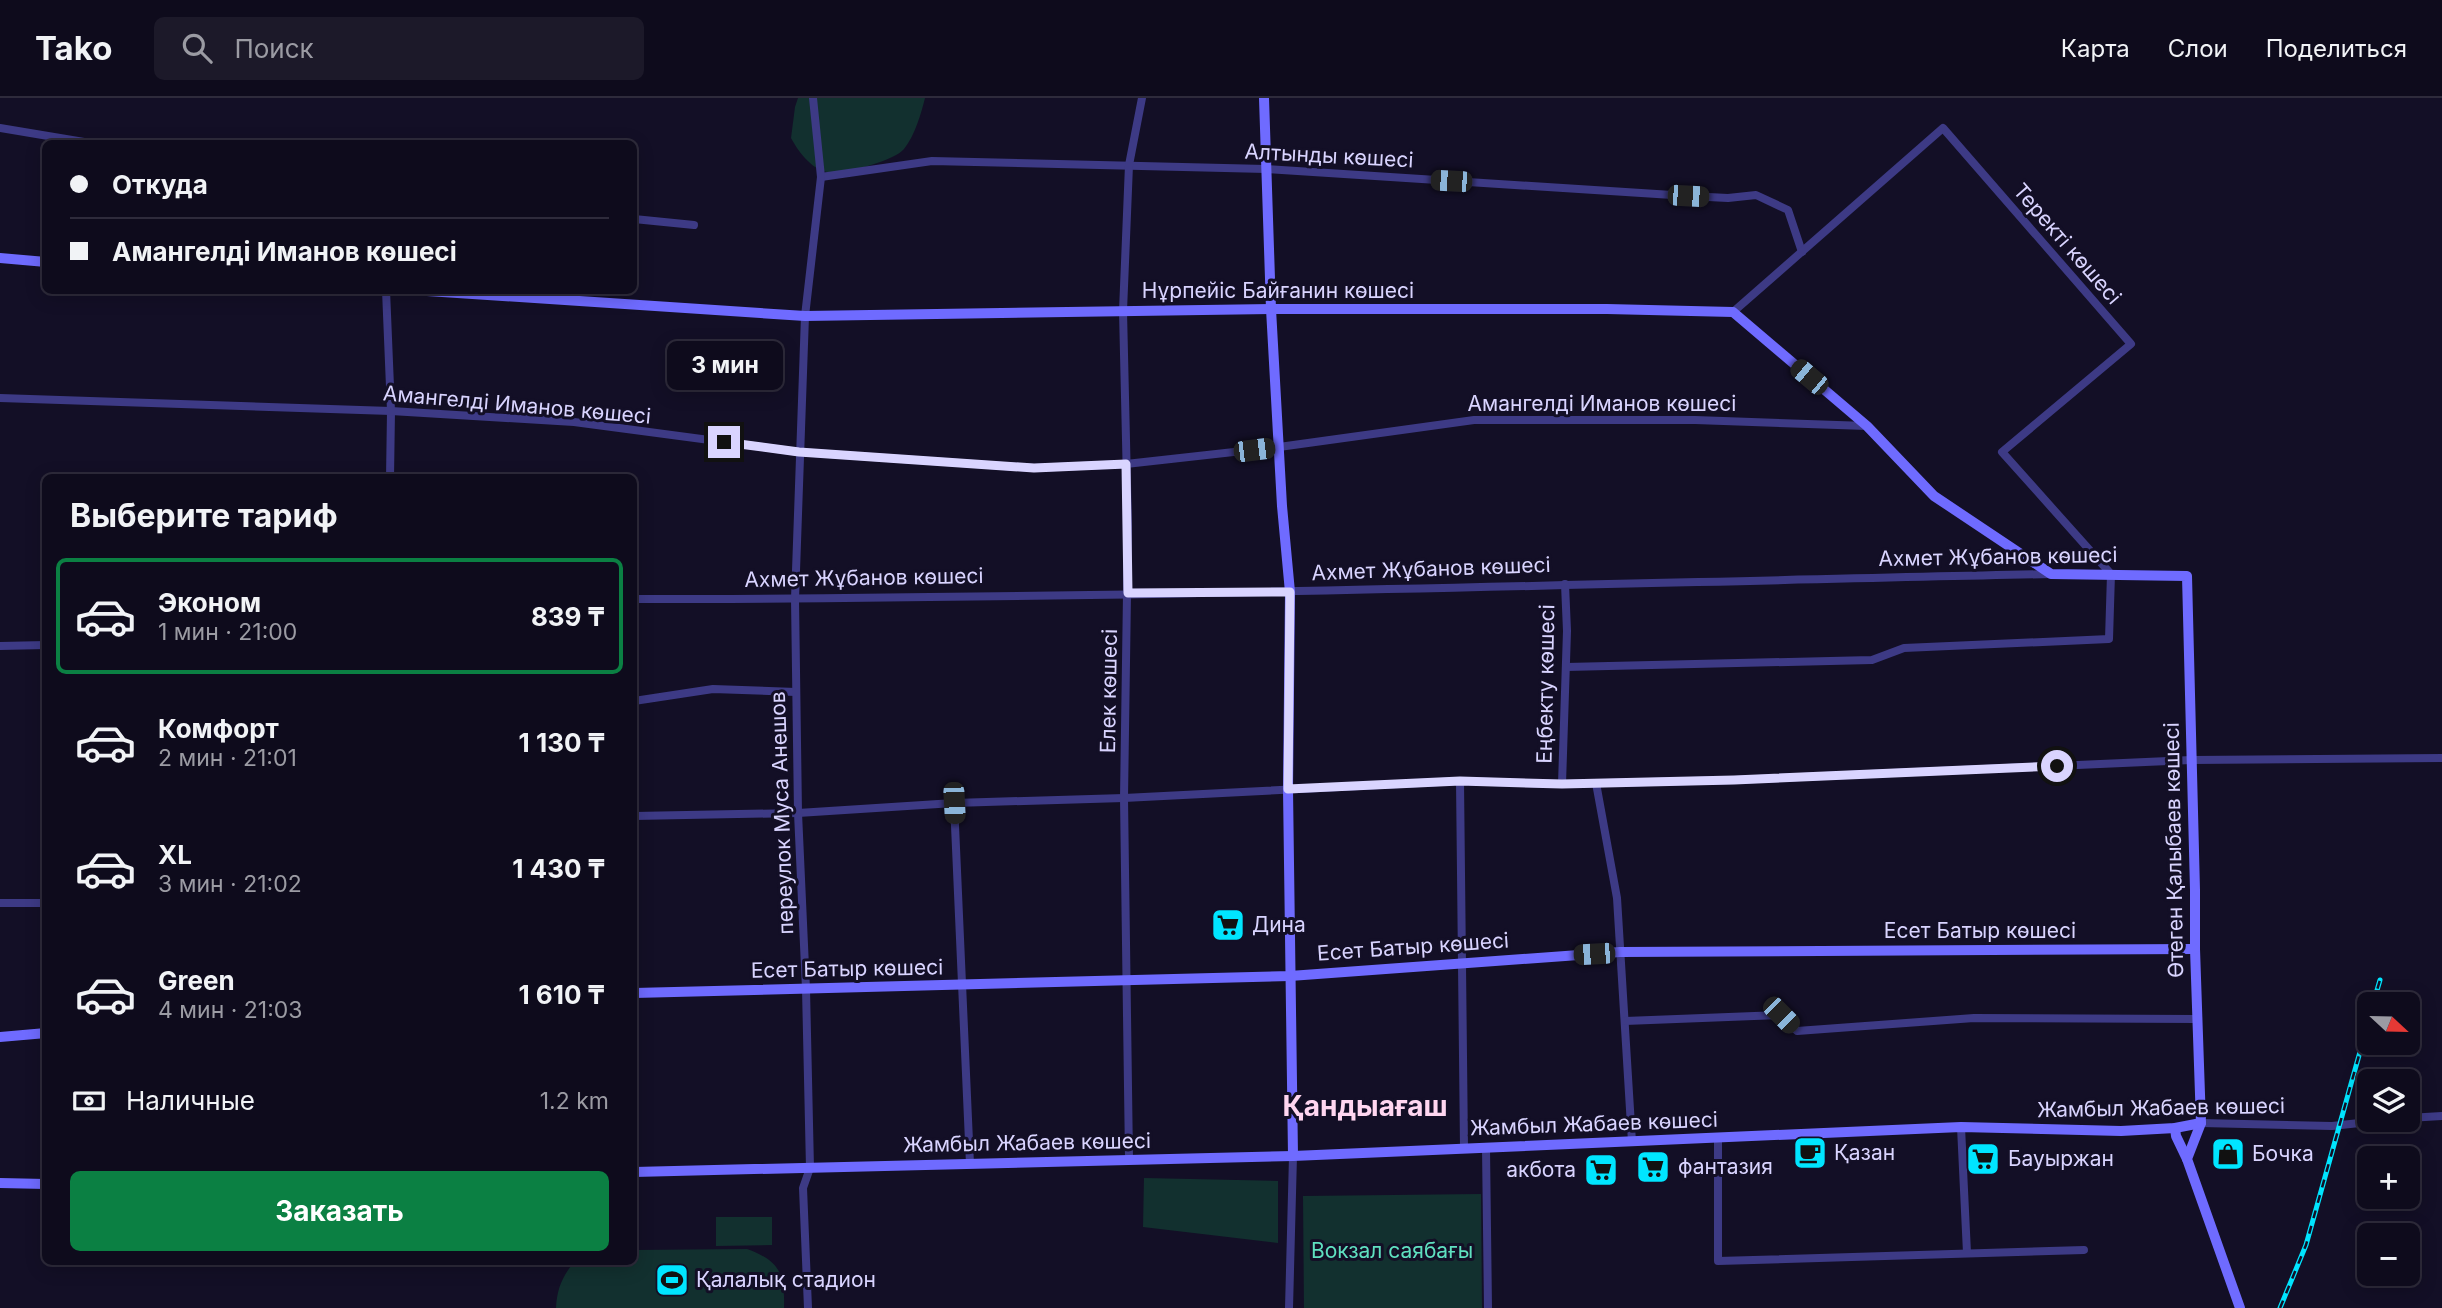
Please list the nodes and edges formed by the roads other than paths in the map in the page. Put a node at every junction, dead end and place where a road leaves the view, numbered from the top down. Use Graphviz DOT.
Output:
graph roads {
  1 [pos="813,98"];
  2 [pos="1142,98"];
  3 [pos="1264,98"];
  4 [pos="0,128"];
  5 [pos="72,140"];
  6 [pos="1129,165"];
  7 [pos="1266,169"];
  8 [pos="821,177"];
  9 [pos="637,219"];
  10 [pos="694,226"];
  11 [pos="1802,252"];
  12 [pos="0,258"];
  13 [pos="42,262"];
  14 [pos="386,294"];
  15 [pos="473,294"];
  16 [pos="1271,309"];
  17 [pos="1123,311"];
  18 [pos="1733,313"];
  19 [pos="806,316"];
  20 [pos="0,398"];
  21 [pos="391,411"];
  22 [pos="1867,426"];
  23 [pos="1279,447"];
  24 [pos="799,452"];
  25 [pos="1126,464"];
  26 [pos="390,474"];
  27 [pos="2052,574"];
  28 [pos="2110,574"];
  29 [pos="2188,576"];
  30 [pos="1565,584"];
  31 [pos="1290,592"];
  32 [pos="1128,593"];
  33 [pos="637,598"];
  34 [pos="795,598"];
  35 [pos="42,645"];
  36 [pos="0,646"];
  37 [pos="1566,667"];
  38 [pos="796,692"];
  39 [pos="637,701"];
  40 [pos="2442,758"];
  41 [pos="2191,760"];
  42 [pos="1460,781"];
  43 [pos="1596,783"];
  44 [pos="1562,784"];
  45 [pos="1288,789"];
  46 [pos="1124,798"];
  47 [pos="954,803"];
  48 [pos="798,813"];
  49 [pos="637,816"];
  50 [pos="42,903"];
  51 [pos="0,904"];
  52 [pos="2195,949"];
  53 [pos="1620,952"];
  54 [pos="1461,962"];
  55 [pos="1290,976"];
  56 [pos="1126,981"];
  57 [pos="963,985"];
  58 [pos="806,989"];
  59 [pos="637,993"];
  60 [pos="2197,1019"];
  61 [pos="1625,1021"];
  62 [pos="42,1033"];
  63 [pos="0,1037"];
  64 [pos="2442,1116"];
  65 [pos="2420,1117"];
  66 [pos="2202,1123"];
  67 [pos="2357,1123"];
  68 [pos="1961,1127"];
  69 [pos="2175,1128"];
  70 [pos="1718,1138"];
  71 [pos="1632,1142"];
  72 [pos="1486,1147"];
  73 [pos="1464,1148"];
  74 [pos="1293,1156"];
  75 [pos="1129,1159"];
  76 [pos="2187,1159"];
  77 [pos="970,1164"];
  78 [pos="810,1168"];
  79 [pos="637,1172"];
  80 [pos="0,1183"];
  81 [pos="42,1184"];
  82 [pos="2084,1250"];
  83 [pos="1967,1253"];
  84 [pos="808,1308"];
  85 [pos="1289,1308"];
  86 [pos="1488,1308"];
  87 [pos="2240,1308"];
  1 -- 8 [label="street, переулок Муса Анешов"];
  2 -- 6 [label="street, Елек көшесі"];
  3 -- 7 [label="street"];
  4 -- 5 [label="street"];
  6 -- 7 [label="street, Алтынды көшесі"];
  6 -- 8 [label="street, Алтынды көшесі"];
  6 -- 17 [label="street, Елек көшесі"];
  7 -- 11 [label="street, Алтынды көшесі"];
  7 -- 16 [label="street"];
  8 -- 19 [label="street, переулок Муса Анешов"];
  9 -- 10 [label="street"];
  11 -- 18 [label="street, Теректі көшесі"];
  11 -- 28 [label="street, Теректі көшесі"];
  12 -- 13 [label="street"];
  14 -- 21 [label="street"];
  15 -- 19 [label="street, Нұрпейіс Байғанин көшесі"];
  16 -- 17 [label="street, Нұрпейіс Байғанин көшесі"];
  16 -- 18 [label="street, Нұрпейіс Байғанин көшесі"];
  16 -- 23 [label="street"];
  17 -- 19 [label="street, Нұрпейіс Байғанин көшесі"];
  17 -- 25 [label="street, Елек көшесі"];
  18 -- 22 [label="street"];
  19 -- 24 [label="street, переулок Муса Анешов"];
  20 -- 21 [label="street, Амангелді Иманов көшесі"];
  21 -- 24 [label="street, Амангелді Иманов көшесі"];
  21 -- 26 [label="street"];
  22 -- 23 [label="street, Амангелді Иманов көшесі"];
  22 -- 27 [label="street"];
  23 -- 25 [label="street, Амангелді Иманов көшесі"];
  23 -- 31 [label="street"];
  24 -- 25 [label="street, Амангелді Иманов көшесі"];
  24 -- 34 [label="street, переулок Муса Анешов"];
  25 -- 32 [label="street, Елек көшесі"];
  27 -- 28 [label="street, Ахмет Жұбанов көшесі"];
  27 -- 30 [label="street, Ахмет Жұбанов көшесі"];
  28 -- 29 [label="street, Ахмет Жұбанов көшесі"];
  28 -- 37 [label="street"];
  29 -- 41 [label="street, Өтеген Қалыбаев көшесі"];
  30 -- 31 [label="street, Ахмет Жұбанов көшесі"];
  30 -- 37 [label="street, Еңбекту көшесі"];
  31 -- 32 [label="street, Ахмет Жұбанов көшесі"];
  31 -- 45 [label="street"];
  32 -- 34 [label="street, Ахмет Жұбанов көшесі"];
  32 -- 46 [label="street, Елек көшесі"];
  33 -- 34 [label="street, Ахмет Жұбанов көшесі"];
  34 -- 38 [label="street, переулок Муса Анешов"];
  35 -- 36 [label="street"];
  37 -- 44 [label="street, Еңбекту көшесі"];
  38 -- 39 [label="street"];
  38 -- 48 [label="street, переулок Муса Анешов"];
  40 -- 41 [label="street"];
  41 -- 43 [label="street"];
  41 -- 52 [label="street, Өтеген Қалыбаев көшесі"];
  42 -- 44 [label="street"];
  42 -- 45 [label="street"];
  42 -- 54 [label="street"];
  43 -- 44 [label="street"];
  43 -- 53 [label="street"];
  45 -- 46 [label="street"];
  45 -- 55 [label="street"];
  46 -- 47 [label="street"];
  46 -- 56 [label="street, Елек көшесі"];
  47 -- 48 [label="street"];
  47 -- 57 [label="street"];
  48 -- 49 [label="street"];
  48 -- 58 [label="street, переулок Муса Анешов"];
  50 -- 51 [label="street"];
  52 -- 53 [label="street, Есет Батыр көшесі"];
  52 -- 60 [label="street, Өтеген Қалыбаев көшесі"];
  53 -- 54 [label="street, Есет Батыр көшесі"];
  53 -- 61 [label="street"];
  54 -- 55 [label="street, Есет Батыр көшесі"];
  54 -- 73 [label="street"];
  55 -- 56 [label="street, Есет Батыр көшесі"];
  55 -- 74 [label="street"];
  56 -- 57 [label="street, Есет Батыр көшесі"];
  56 -- 75 [label="street, Елек көшесі"];
  57 -- 58 [label="street, Есет Батыр көшесі"];
  57 -- 77 [label="street"];
  58 -- 59 [label="street, Есет Батыр көшесі"];
  58 -- 78 [label="street, переулок Муса Анешов"];
  60 -- 61 [label="street"];
  60 -- 66 [label="street, Өтеген Қалыбаев көшесі"];
  61 -- 71 [label="street"];
  62 -- 63 [label="street"];
  64 -- 65 [label="street"];
  66 -- 67 [label="street, Жамбыл Жабаев көшесі"];
  66 -- 69 [label="street, Жамбыл Жабаев көшесі"];
  66 -- 76 [label="street"];
  68 -- 69 [label="street, Жамбыл Жабаев көшесі"];
  68 -- 70 [label="street, Жамбыл Жабаев көшесі"];
  68 -- 83 [label="street"];
  69 -- 76 [label="street"];
  70 -- 71 [label="street, Жамбыл Жабаев көшесі"];
  70 -- 83 [label="street"];
  71 -- 72 [label="street, Жамбыл Жабаев көшесі"];
  72 -- 73 [label="street, Жамбыл Жабаев көшесі"];
  72 -- 86 [label="street"];
  73 -- 74 [label="street, Жамбыл Жабаев көшесі"];
  74 -- 75 [label="street, Жамбыл Жабаев көшесі"];
  74 -- 85 [label="street"];
  75 -- 77 [label="street, Жамбыл Жабаев көшесі"];
  76 -- 87 [label="street"];
  77 -- 78 [label="street, Жамбыл Жабаев көшесі"];
  78 -- 79 [label="street, Жамбыл Жабаев көшесі"];
  78 -- 84 [label="street, переулок Муса Анешов"];
  80 -- 81 [label="street"];
  82 -- 83 [label="street"];
}
